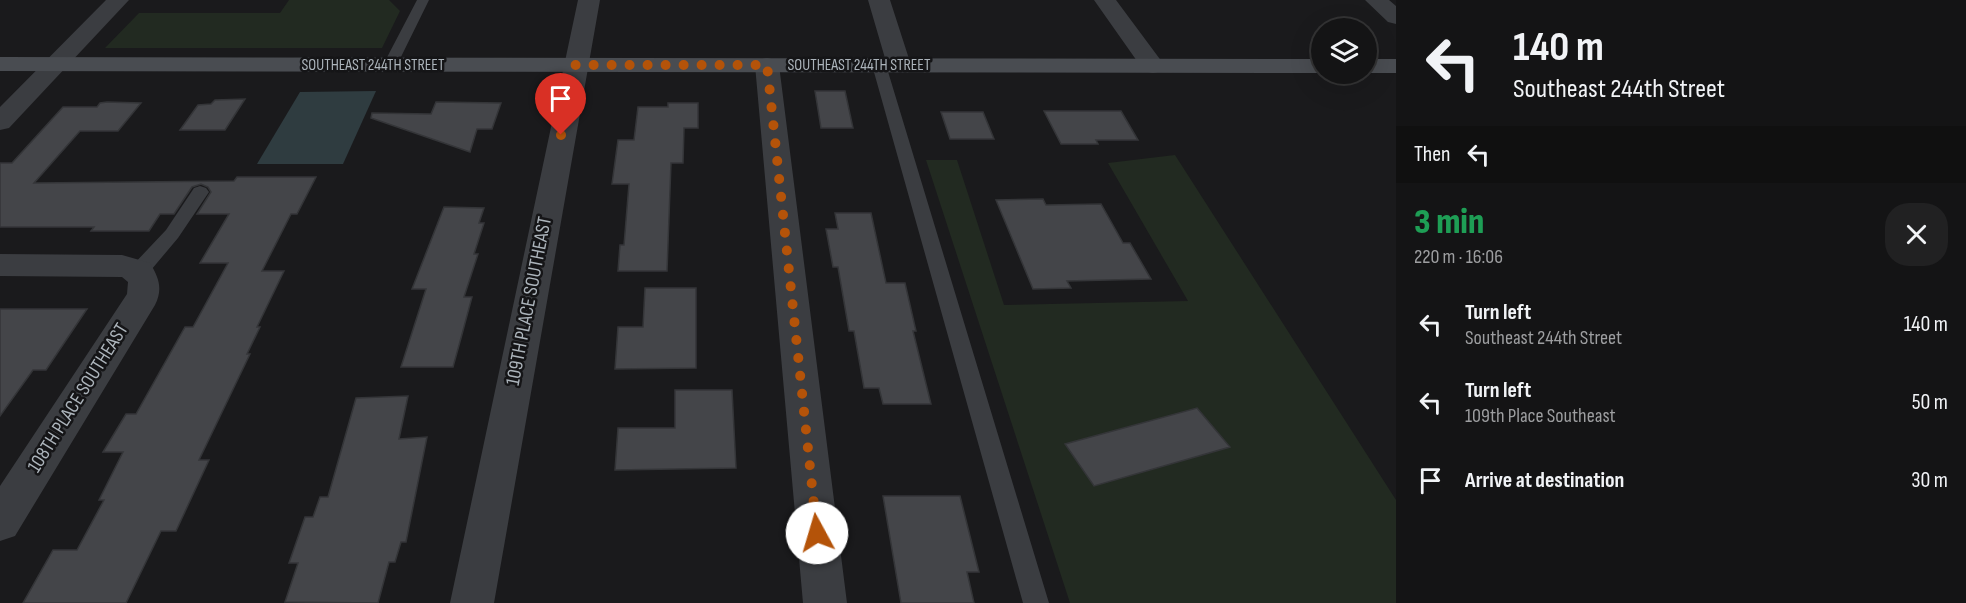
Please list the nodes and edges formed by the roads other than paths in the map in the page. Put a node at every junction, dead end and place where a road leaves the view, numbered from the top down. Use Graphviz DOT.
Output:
graph roads {
  1 [pos="118,0"];
  2 [pos="589,0"];
  3 [pos="879,0"];
  4 [pos="1105,0"];
  5 [pos="1376,0"];
  6 [pos="418,2"];
  7 [pos="1396,17"];
  8 [pos="0,64"];
  9 [pos="58,64"];
  10 [pos="390,65"];
  11 [pos="575,65"];
  12 [pos="767,65"];
  13 [pos="889,65"];
  14 [pos="1153,66"];
  15 [pos="1311,66"];
  16 [pos="1377,66"];
  17 [pos="1396,66"];
  18 [pos="0,122"];
  19 [pos="200,192"];
  20 [pos="0,265"];
  21 [pos="139,271"];
  22 [pos="0,522"];
  23 [pos="472,603"];
  24 [pos="825,603"];
  25 [pos="1036,603"];
  1 -- 9 [label="street"];
  2 -- 11 [label="street, 109TH PLACE SOUTHEAST"];
  3 -- 13 [label="street"];
  4 -- 14 [label="street"];
  5 -- 7 [label="street"];
  6 -- 10 [label="lane"];
  8 -- 9 [label="street, SOUTHEAST 244TH STREET"];
  9 -- 10 [label="street, SOUTHEAST 244TH STREET"];
  9 -- 18 [label="street"];
  10 -- 11 [label="street, SOUTHEAST 244TH STREET"];
  11 -- 12 [label="street, SOUTHEAST 244TH STREET"];
  11 -- 23 [label="street, 109TH PLACE SOUTHEAST"];
  12 -- 13 [label="street, SOUTHEAST 244TH STREET"];
  12 -- 24 [label="street"];
  13 -- 14 [label="street, SOUTHEAST 244TH STREET"];
  13 -- 25 [label="lane"];
  14 -- 15 [label="street, SOUTHEAST 244TH STREET"];
  16 -- 17 [label="street"];
  19 -- 21 [label="lane"];
  20 -- 21 [label="street"];
  21 -- 22 [label="street, 108TH PLACE SOUTHEAST"];
}
